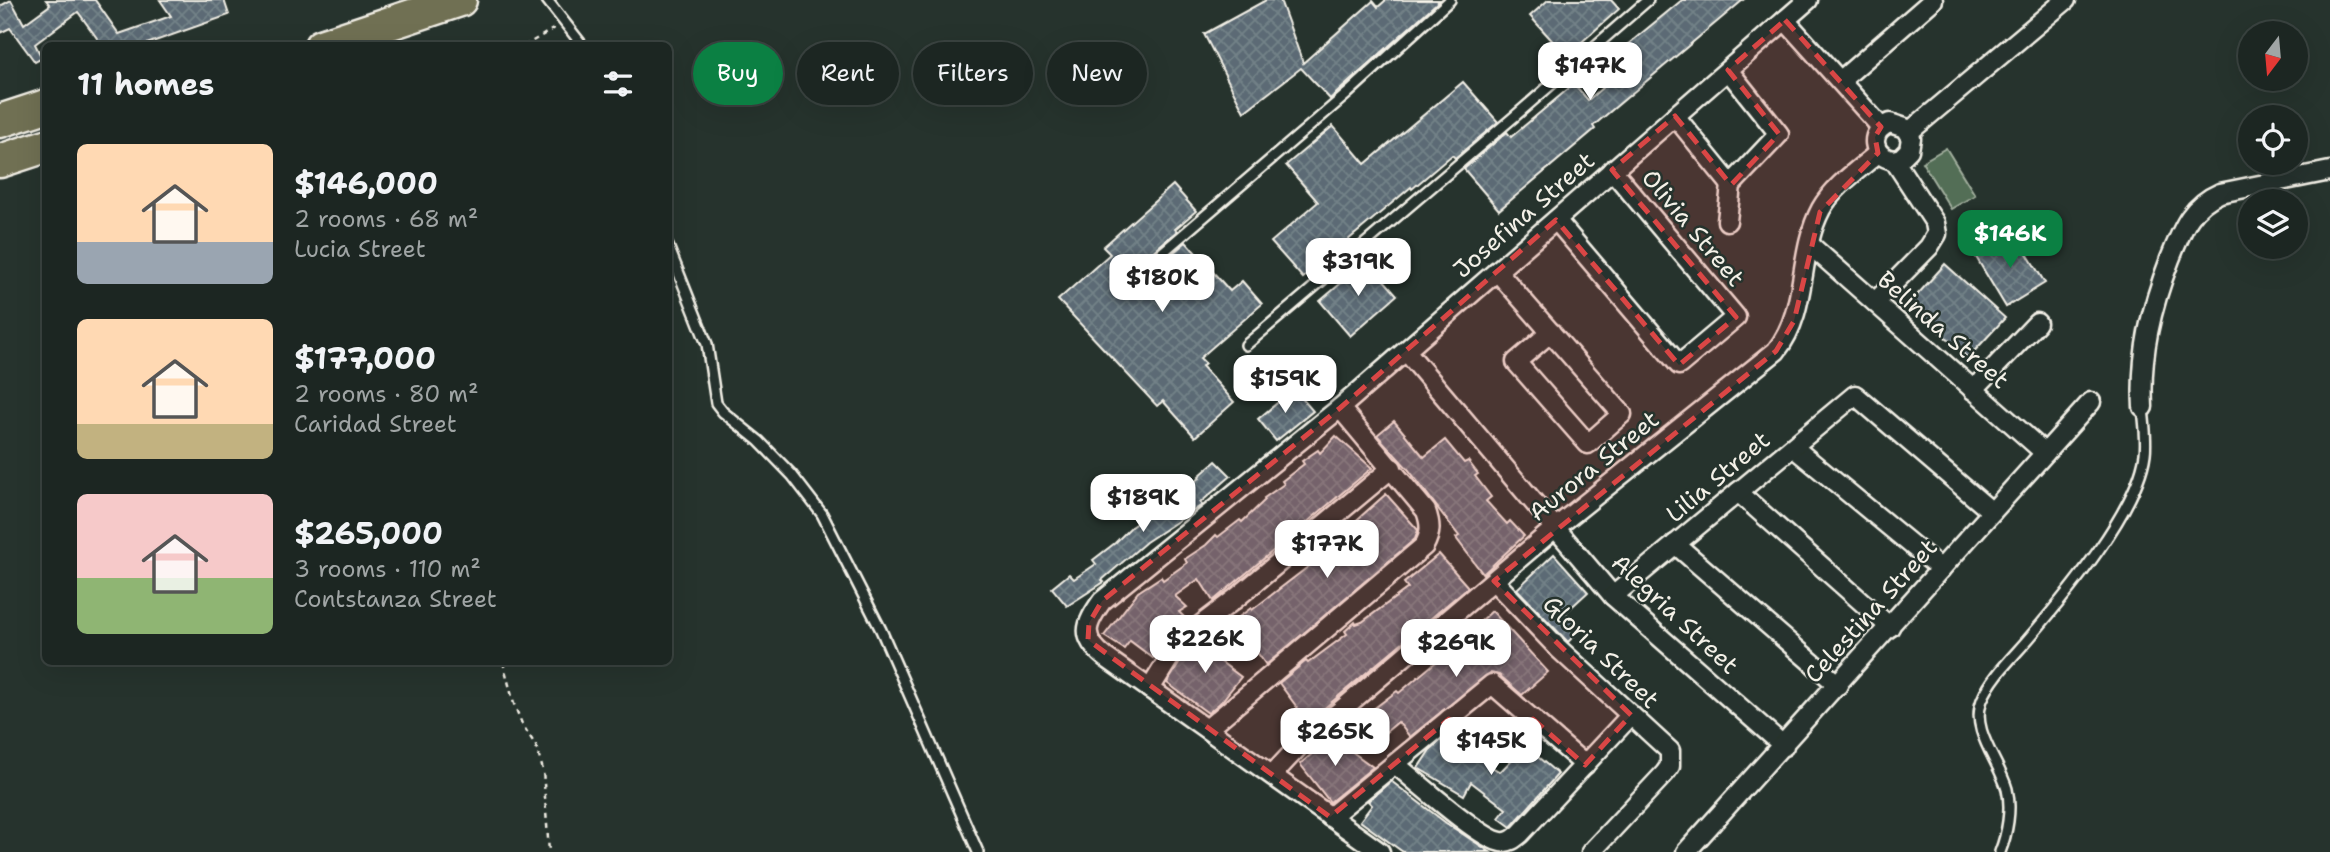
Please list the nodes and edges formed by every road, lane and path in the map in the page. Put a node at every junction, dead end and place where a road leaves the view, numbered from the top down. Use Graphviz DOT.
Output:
graph roads {
  1 [pos="460,0"];
  2 [pos="547,0"];
  3 [pos="1450,0"];
  4 [pos="1648,0"];
  5 [pos="1808,0"];
  6 [pos="1933,0"];
  7 [pos="2066,0"];
  8 [pos="1785,20"];
  9 [pos="565,22"];
  10 [pos="333,42"];
  11 [pos="531,42"];
  12 [pos="580,42"];
  13 [pos="1728,70"];
  14 [pos="1840,81"];
  15 [pos="42,107"];
  16 [pos="1675,116"];
  17 [pos="0,121"];
  18 [pos="42,126"];
  19 [pos="1881,127"];
  20 [pos="1909,132"];
  21 [pos="0,140"];
  22 [pos="42,147"];
  23 [pos="1886,156"];
  24 [pos="0,161"];
  25 [pos="42,165"];
  26 [pos="1612,170"];
  27 [pos="2330,171"];
  28 [pos="0,179"];
  29 [pos="1731,186"];
  30 [pos="1556,220"];
  31 [pos="1727,221"];
  32 [pos="1809,244"];
  33 [pos="672,256"];
  34 [pos="1142,270"];
  35 [pos="1497,271"];
  36 [pos="1875,303"];
  37 [pos="2037,323"];
  38 [pos="1550,332"];
  39 [pos="1246,345"];
  40 [pos="1406,351"];
  41 [pos="1973,390"];
  42 [pos="2091,402"];
  43 [pos="2143,407"];
  44 [pos="1340,408"];
  45 [pos="1793,447"];
  46 [pos="2045,453"];
  47 [pos="1392,468"];
  48 [pos="1738,492"];
  49 [pos="1993,512"];
  50 [pos="1555,528"];
  51 [pos="1675,544"];
  52 [pos="1941,569"];
  53 [pos="1494,581"];
  54 [pos="1613,596"];
  55 [pos="1890,627"];
  56 [pos="504,665"];
  57 [pos="1839,685"];
  58 [pos="1150,688"];
  59 [pos="1631,715"];
  60 [pos="1449,719"];
  61 [pos="1533,719"];
  62 [pos="1207,729"];
  63 [pos="1784,746"];
  64 [pos="1395,764"];
  65 [pos="1585,765"];
  66 [pos="1272,775"];
  67 [pos="1330,817"];
  68 [pos="549,852"];
  69 [pos="978,852"];
  70 [pos="1380,852"];
  71 [pos="1591,852"];
  72 [pos="1686,852"];
  73 [pos="2000,852"];
  1 -- 10 [label="highway"];
  2 -- 9 [label="lane"];
  3 -- 34 [label="lane"];
  4 -- 39 [label="lane"];
  5 -- 8 [label="street, Josefina Street"];
  6 -- 14 [label="street"];
  7 -- 20 [label="street"];
  8 -- 13 [label="street, Josefina Street"];
  8 -- 14 [label="street"];
  9 -- 11 [label="path"];
  9 -- 12 [label="lane"];
  13 -- 16 [label="street, Josefina Street"];
  13 -- 29 [label="street"];
  14 -- 19 [label="street"];
  15 -- 17 [label="highway"];
  16 -- 26 [label="street, Josefina Street"];
  16 -- 29 [label="street"];
  18 -- 21 [label="highway"];
  19 -- 20 [label="street"];
  19 -- 23 [label="street"];
  20 -- 23 [label="street"];
  22 -- 24 [label="highway"];
  23 -- 32 [label="street, Aurora Street"];
  23 -- 36 [label="street"];
  25 -- 28 [label="highway"];
  26 -- 30 [label="street, Josefina Street"];
  26 -- 30 [label="street, Olivia Street"];
  27 -- 43 [label="street"];
  29 -- 31 [label="street"];
  30 -- 35 [label="street, Josefina Street"];
  32 -- 36 [label="street, Belinda Street"];
  32 -- 50 [label="street, Aurora Street"];
  33 -- 69 [label="lane"];
  35 -- 38 [label="street"];
  35 -- 40 [label="street, Josefina Street"];
  36 -- 41 [label="street, Belinda Street"];
  37 -- 41 [label="street"];
  38 -- 38 [label="street"];
  40 -- 44 [label="street, Josefina Street"];
  40 -- 50 [label="street, Alegria Street"];
  41 -- 46 [label="street, Belinda Street"];
  42 -- 46 [label="street, Celestina Street"];
  43 -- 73 [label="lane"];
  44 -- 47 [label="street"];
  44 -- 58 [label="street, Josefina Street"];
  45 -- 48 [label="street, Lilia Street"];
  45 -- 49 [label="street, Lilia Street"];
  45 -- 52 [label="street"];
  46 -- 49 [label="street, Celestina Street"];
  47 -- 58 [label="street"];
  47 -- 62 [label="street"];
  48 -- 51 [label="street, Lilia Street"];
  48 -- 55 [label="street"];
  49 -- 52 [label="street, Celestina Street"];
  50 -- 53 [label="street, Aurora Street"];
  50 -- 54 [label="street, Alegria Street"];
  51 -- 54 [label="street, Lilia Street"];
  51 -- 57 [label="street"];
  52 -- 55 [label="street, Celestina Street"];
  53 -- 59 [label="street, Gloria Street"];
  53 -- 66 [label="street, Aurora Street"];
  54 -- 63 [label="street, Alegria Street"];
  55 -- 57 [label="street, Celestina Street"];
  56 -- 68 [label="path"];
  57 -- 63 [label="street, Celestina Street"];
  58 -- 62 [label="street"];
  59 -- 65 [label="street"];
  59 -- 71 [label="street, Gloria Street"];
  60 -- 61 [label="street"];
  60 -- 61 [label="street"];
  60 -- 64 [label="street"];
  61 -- 65 [label="street"];
  62 -- 66 [label="street"];
  63 -- 72 [label="street, Celestina Street"];
  64 -- 65 [label="street"];
  64 -- 67 [label="street"];
  66 -- 67 [label="street"];
  67 -- 70 [label="street"];
}
